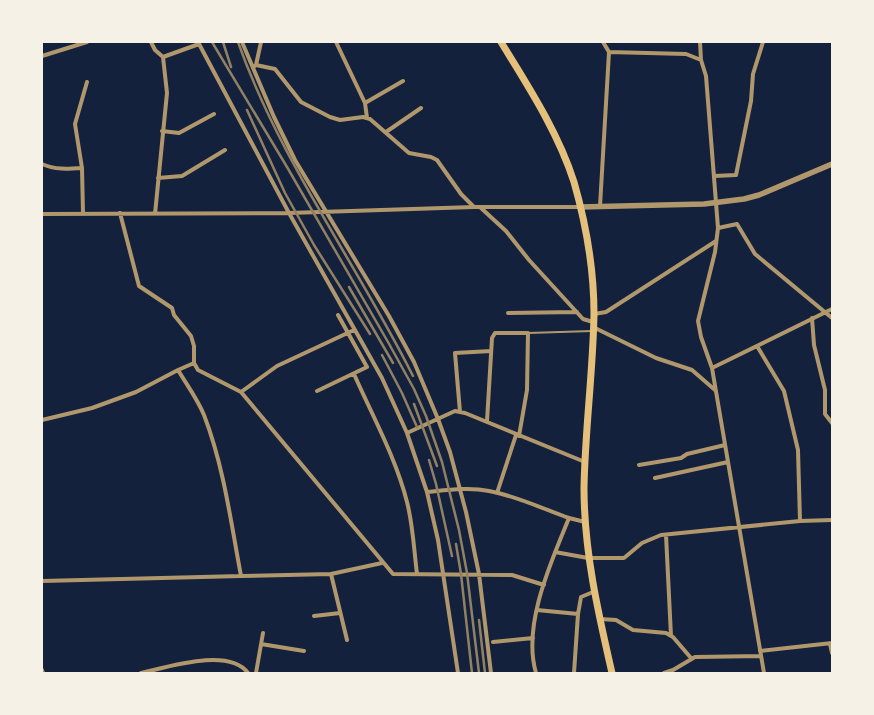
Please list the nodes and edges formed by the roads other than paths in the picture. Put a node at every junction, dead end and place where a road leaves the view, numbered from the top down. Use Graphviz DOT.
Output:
graph roads {
  1 [pos="87,42"];
  2 [pos="151,42"];
  3 [pos="242,42"];
  4 [pos="261,42"];
  5 [pos="336,42"];
  6 [pos="501,42"];
  7 [pos="603,42"];
  8 [pos="700,42"];
  9 [pos="763,42"];
  10 [pos="199,43"];
  11 [pos="609,52"];
  12 [pos="42,56"];
  13 [pos="163,57"];
  14 [pos="701,60"];
  15 [pos="255,66"];
  16 [pos="403,81"];
  17 [pos="87,82"];
  18 [pos="365,103"];
  19 [pos="421,108"];
  20 [pos="214,114"];
  21 [pos="367,118"];
  22 [pos="162,131"];
  23 [pos="386,132"];
  24 [pos="225,150"];
  25 [pos="42,164"];
  26 [pos="832,164"];
  27 [pos="82,168"];
  28 [pos="714,176"];
  29 [pos="158,178"];
  30 [pos="716,203"];
  31 [pos="600,206"];
  32 [pos="474,207"];
  33 [pos="481,207"];
  34 [pos="580,207"];
  35 [pos="325,211"];
  36 [pos="84,213"];
  37 [pos="120,213"];
  38 [pos="289,213"];
  39 [pos="42,214"];
  40 [pos="154,214"];
  41 [pos="718,228"];
  42 [pos="716,241"];
  43 [pos="832,308"];
  44 [pos="825,311"];
  45 [pos="577,312"];
  46 [pos="508,313"];
  47 [pos="594,314"];
  48 [pos="338,315"];
  49 [pos="812,318"];
  50 [pos="832,318"];
  51 [pos="593,327"];
  52 [pos="354,330"];
  53 [pos="348,333"];
  54 [pos="528,333"];
  55 [pos="757,346"];
  56 [pos="491,351"];
  57 [pos="194,363"];
  58 [pos="712,368"];
  59 [pos="178,370"];
  60 [pos="354,374"];
  61 [pos="715,390"];
  62 [pos="317,391"];
  63 [pos="241,392"];
  64 [pos="460,412"];
  65 [pos="438,419"];
  66 [pos="42,420"];
  67 [pos="487,421"];
  68 [pos="832,423"];
  69 [pos="407,433"];
  70 [pos="517,435"];
  71 [pos="725,445"];
  72 [pos="585,462"];
  73 [pos="728,462"];
  74 [pos="639,465"];
  75 [pos="655,478"];
  76 [pos="460,490"];
  77 [pos="427,492"];
  78 [pos="497,493"];
  79 [pos="569,518"];
  80 [pos="832,520"];
  81 [pos="800,521"];
  82 [pos="585,522"];
  83 [pos="740,528"];
  84 [pos="666,535"];
  85 [pos="555,552"];
  86 [pos="588,558"];
  87 [pos="382,563"];
  88 [pos="331,574"];
  89 [pos="417,574"];
  90 [pos="479,574"];
  91 [pos="444,575"];
  92 [pos="241,576"];
  93 [pos="42,581"];
  94 [pos="544,585"];
  95 [pos="593,592"];
  96 [pos="537,610"];
  97 [pos="340,613"];
  98 [pos="578,614"];
  99 [pos="314,616"];
  100 [pos="599,619"];
  101 [pos="263,633"];
  102 [pos="671,636"];
  103 [pos="532,638"];
  104 [pos="347,640"];
  105 [pos="492,642"];
  106 [pos="261,644"];
  107 [pos="831,644"];
  108 [pos="304,651"];
  109 [pos="760,651"];
  110 [pos="832,653"];
  111 [pos="761,656"];
  112 [pos="691,658"];
  113 [pos="42,670"];
  114 [pos="155,671"];
  115 [pos="43,673"];
  116 [pos="141,673"];
  117 [pos="248,673"];
  118 [pos="256,673"];
  119 [pos="458,673"];
  120 [pos="491,673"];
  121 [pos="536,673"];
  122 [pos="574,673"];
  123 [pos="612,673"];
  124 [pos="664,673"];
  125 [pos="764,673"];
  1 -- 12 [label="street"];
  2 -- 13 [label="street"];
  3 -- 15 [label="street"];
  4 -- 15 [label="street"];
  5 -- 18 [label="street"];
  6 -- 34 [label="main road"];
  7 -- 11 [label="street"];
  8 -- 14 [label="street"];
  9 -- 28 [label="street"];
  10 -- 13 [label="street"];
  10 -- 38 [label="street"];
  11 -- 14 [label="street"];
  11 -- 31 [label="street"];
  13 -- 22 [label="street"];
  14 -- 28 [label="street"];
  15 -- 21 [label="street"];
  15 -- 35 [label="street"];
  16 -- 18 [label="street"];
  17 -- 27 [label="street"];
  18 -- 21 [label="street"];
  19 -- 23 [label="street"];
  20 -- 22 [label="street"];
  21 -- 23 [label="street"];
  22 -- 29 [label="street"];
  23 -- 32 [label="street"];
  24 -- 29 [label="street"];
  25 -- 27 [label="street"];
  26 -- 30 [label="street"];
  27 -- 36 [label="street"];
  28 -- 30 [label="street"];
  29 -- 40 [label="street"];
  30 -- 31 [label="street"];
  30 -- 41 [label="street"];
  31 -- 34 [label="street"];
  32 -- 33 [label="street"];
  32 -- 35 [label="street"];
  33 -- 34 [label="street"];
  33 -- 45 [label="street"];
  34 -- 47 [label="main road"];
  35 -- 38 [label="street"];
  35 -- 65 [label="street"];
  36 -- 37 [label="street"];
  36 -- 39 [label="street"];
  37 -- 40 [label="street"];
  37 -- 57 [label="street"];
  38 -- 40 [label="street"];
  38 -- 52 [label="street"];
  41 -- 42 [label="street"];
  41 -- 44 [label="street"];
  42 -- 47 [label="street"];
  42 -- 58 [label="street"];
  43 -- 44 [label="street"];
  44 -- 49 [label="street"];
  44 -- 50 [label="street"];
  45 -- 46 [label="street"];
  45 -- 51 [label="street"];
  47 -- 51 [label="main road"];
  48 -- 53 [label="street"];
  49 -- 55 [label="street"];
  49 -- 68 [label="street"];
  51 -- 54 [label="lane"];
  51 -- 61 [label="street"];
  51 -- 72 [label="main road"];
  52 -- 53 [label="street"];
  52 -- 69 [label="street"];
  53 -- 60 [label="street"];
  53 -- 63 [label="street"];
  54 -- 56 [label="street"];
  54 -- 70 [label="street"];
  55 -- 58 [label="street"];
  55 -- 81 [label="street"];
  56 -- 64 [label="street"];
  56 -- 67 [label="street"];
  57 -- 59 [label="street"];
  57 -- 63 [label="street"];
  58 -- 61 [label="street"];
  59 -- 66 [label="street"];
  59 -- 92 [label="street"];
  60 -- 62 [label="street"];
  60 -- 89 [label="street"];
  61 -- 71 [label="street"];
  63 -- 87 [label="street"];
  64 -- 65 [label="street"];
  64 -- 67 [label="street"];
  65 -- 69 [label="street"];
  65 -- 76 [label="street"];
  67 -- 70 [label="street"];
  69 -- 77 [label="street"];
  70 -- 72 [label="street"];
  70 -- 78 [label="street"];
  71 -- 73 [label="street"];
  71 -- 74 [label="street"];
  72 -- 82 [label="main road"];
  73 -- 75 [label="street"];
  73 -- 83 [label="street"];
  76 -- 77 [label="street"];
  76 -- 78 [label="street"];
  76 -- 90 [label="street"];
  77 -- 91 [label="street"];
  78 -- 79 [label="street"];
  79 -- 82 [label="street"];
  79 -- 85 [label="street"];
  80 -- 81 [label="street"];
  81 -- 83 [label="street"];
  82 -- 86 [label="main road"];
  83 -- 84 [label="street"];
  83 -- 109 [label="street"];
  84 -- 86 [label="street"];
  84 -- 102 [label="street"];
  85 -- 86 [label="street"];
  85 -- 94 [label="street"];
  86 -- 95 [label="main road"];
  87 -- 88 [label="street"];
  87 -- 89 [label="street"];
  88 -- 92 [label="street"];
  88 -- 97 [label="street"];
  89 -- 91 [label="street"];
  90 -- 91 [label="street"];
  90 -- 94 [label="street"];
  90 -- 120 [label="street"];
  91 -- 119 [label="street"];
  92 -- 93 [label="street"];
  94 -- 96 [label="street"];
  95 -- 98 [label="street"];
  95 -- 100 [label="main road"];
  96 -- 98 [label="street"];
  96 -- 103 [label="street"];
  97 -- 99 [label="street"];
  97 -- 104 [label="street"];
  98 -- 122 [label="street"];
  100 -- 102 [label="street"];
  100 -- 123 [label="main road"];
  101 -- 106 [label="street"];
  102 -- 112 [label="street"];
  103 -- 105 [label="street"];
  103 -- 121 [label="street"];
  106 -- 108 [label="street"];
  106 -- 118 [label="street"];
  107 -- 109 [label="street"];
  107 -- 110 [label="street"];
  109 -- 111 [label="street"];
  111 -- 112 [label="street"];
  111 -- 125 [label="street"];
  112 -- 124 [label="street"];
  113 -- 115 [label="street"];
  114 -- 116 [label="street"];
  114 -- 117 [label="street"];
}
